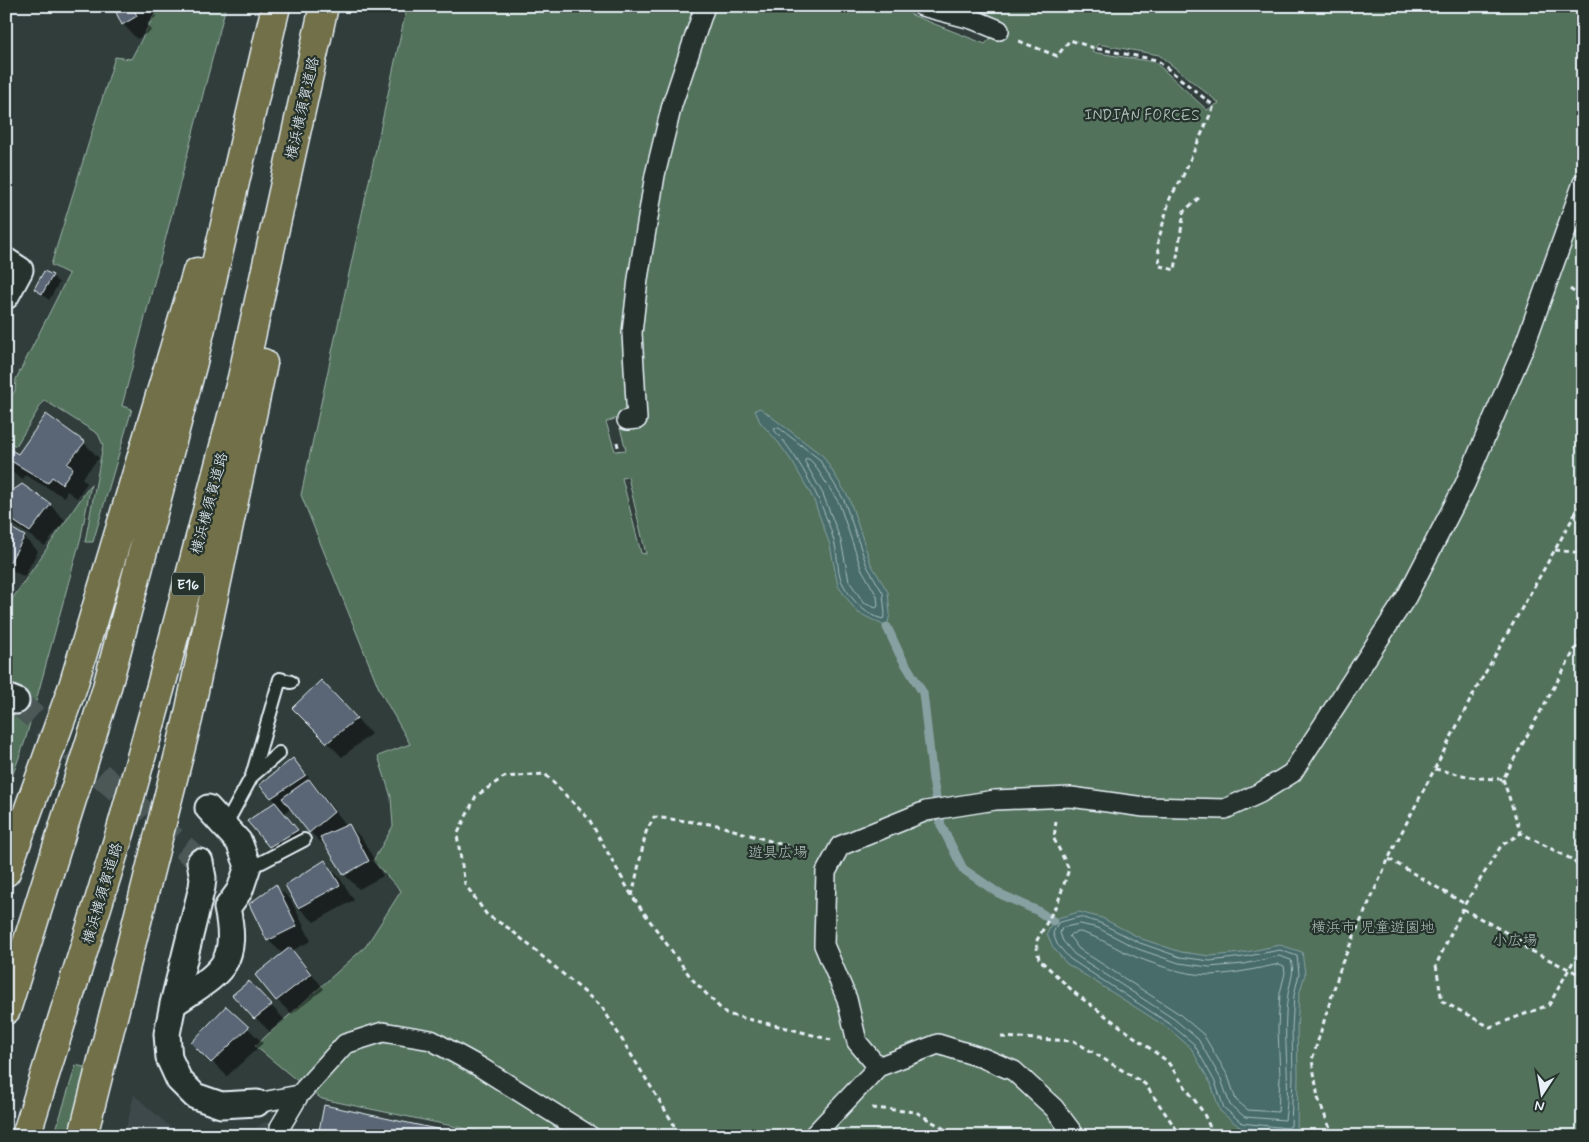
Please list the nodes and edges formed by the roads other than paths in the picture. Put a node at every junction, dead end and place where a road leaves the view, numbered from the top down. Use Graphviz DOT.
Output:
graph roads {
  1 [pos="705,6"];
  2 [pos="922,6"];
  3 [pos="276,7"];
  4 [pos="322,15"];
  5 [pos="1006,34"];
  6 [pos="1583,183"];
  7 [pos="6,261"];
  8 [pos="6,296"];
  9 [pos="627,420"];
  10 [pos="291,682"];
  11 [pos="279,753"];
  12 [pos="252,776"];
  13 [pos="208,808"];
  14 [pos="225,826"];
  15 [pos="304,840"];
  16 [pos="200,862"];
  17 [pos="248,866"];
  18 [pos="6,872"];
  19 [pos="173,1004"];
  20 [pos="6,1010"];
  21 [pos="878,1067"];
  22 [pos="300,1095"];
  23 [pos="257,1104"];
  24 [pos="277,1132"];
  25 [pos="26,1136"];
  26 [pos="83,1136"];
  27 [pos="590,1136"];
  28 [pos="813,1136"];
  29 [pos="1075,1136"];
  1 -- 9 [label="street"];
  2 -- 5 [label="street"];
  3 -- 18 [label="highway"];
  3 -- 20 [label="highway"];
  4 -- 25 [label="highway, 横浜横須賀道路 / E16"];
  4 -- 26 [label="highway"];
  6 -- 21 [label="street"];
  7 -- 8 [label="street"];
  10 -- 12 [label="lane"];
  11 -- 12 [label="lane"];
  12 -- 14 [label="lane"];
  13 -- 14 [label="street"];
  14 -- 17 [label="street"];
  15 -- 17 [label="lane"];
  16 -- 19 [label="street"];
  17 -- 19 [label="street"];
  19 -- 23 [label="street"];
  21 -- 28 [label="street"];
  21 -- 29 [label="street"];
  22 -- 23 [label="street"];
  22 -- 24 [label="street"];
  22 -- 27 [label="street"];
}
